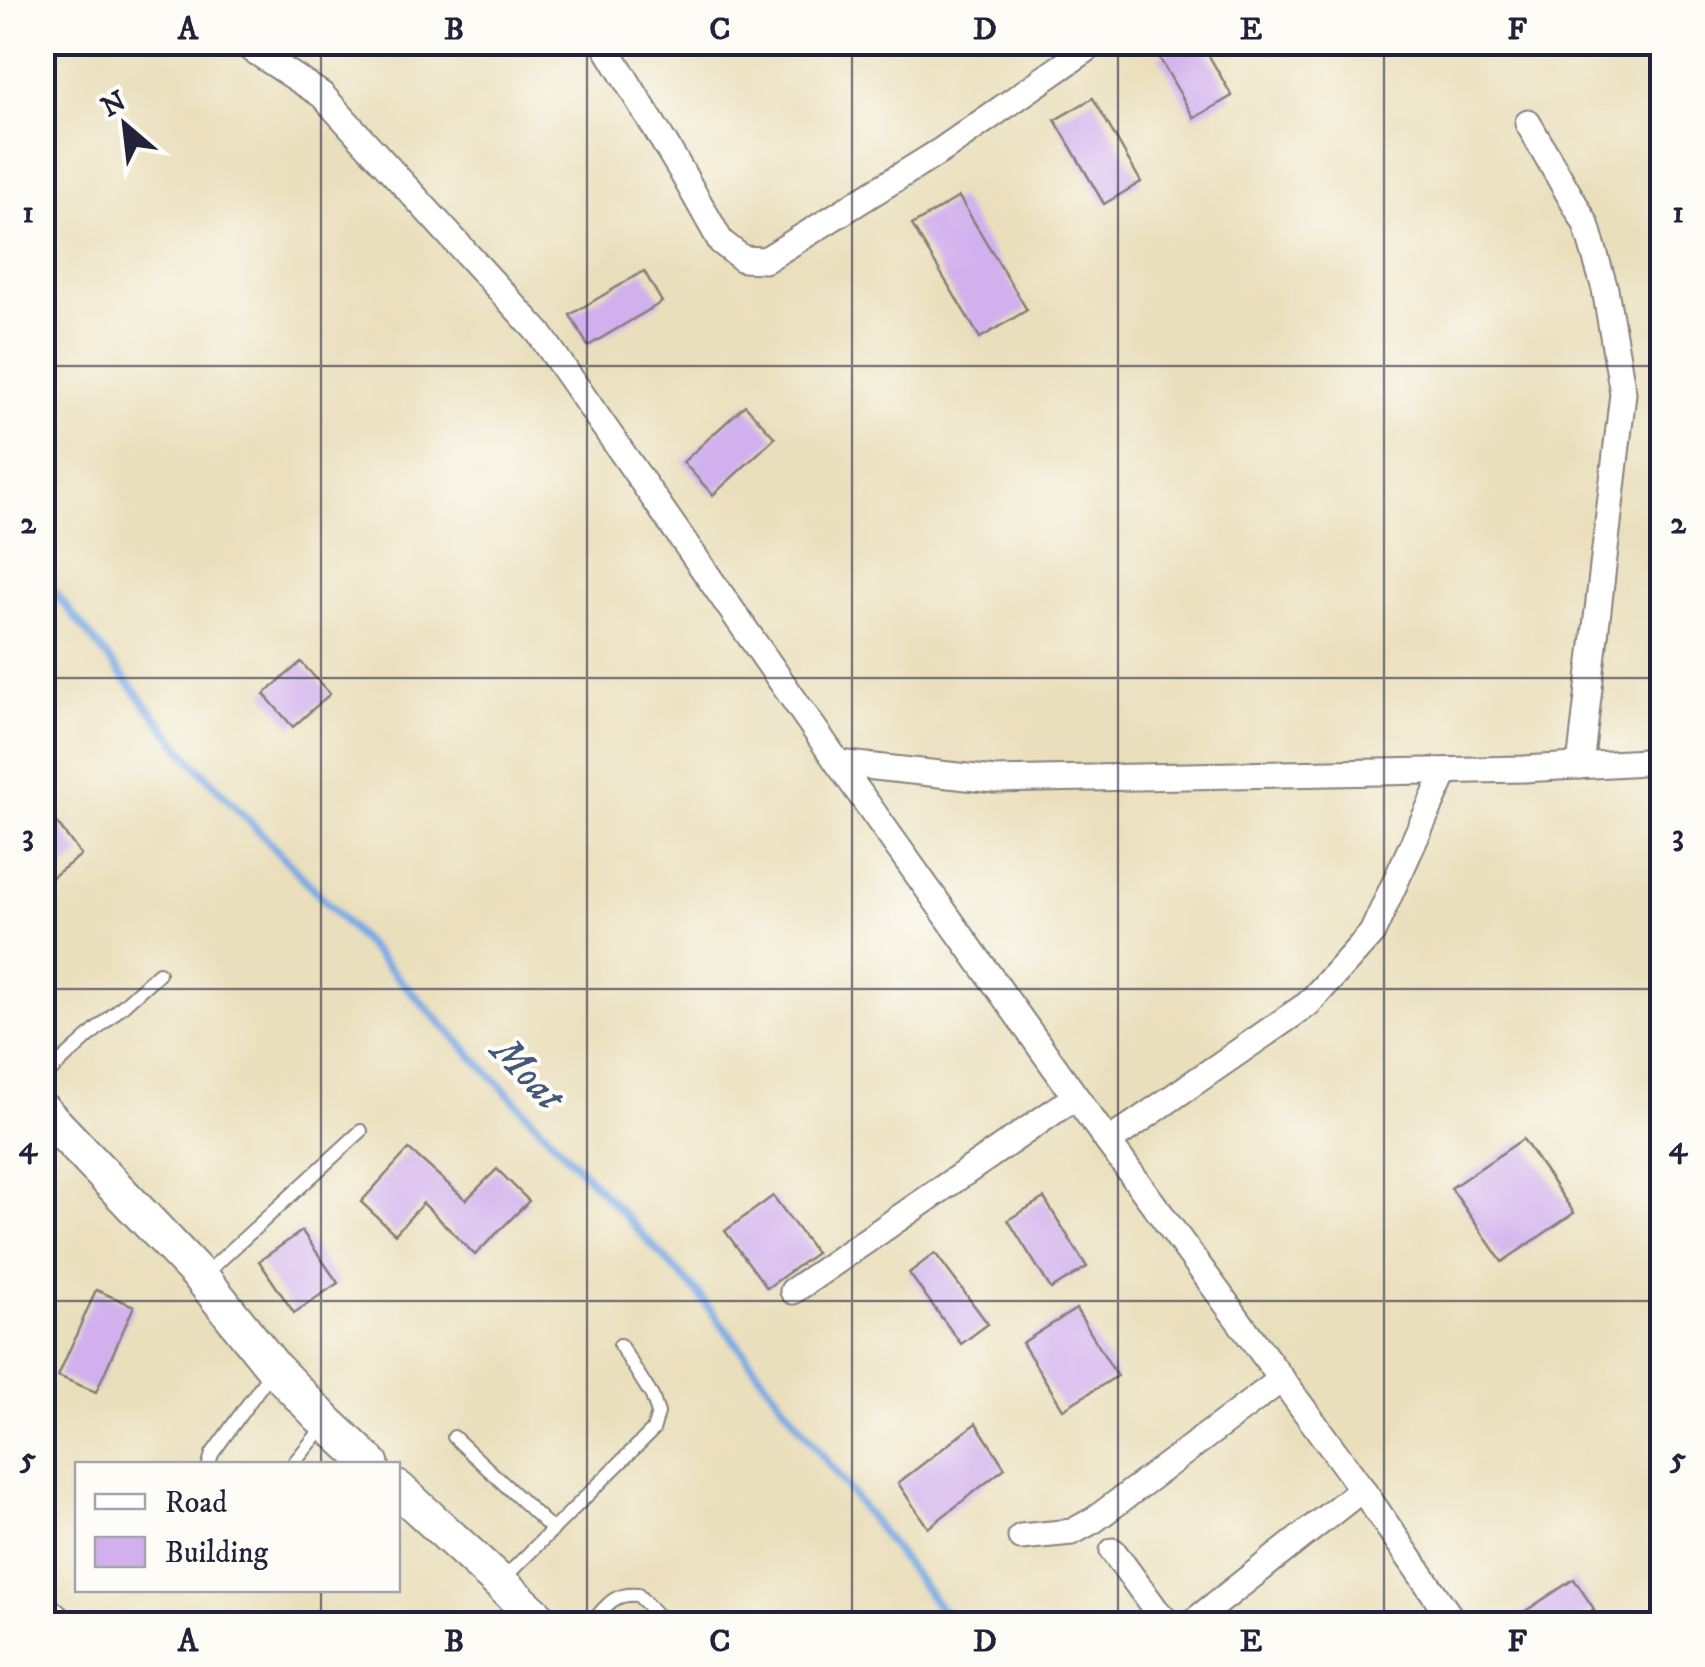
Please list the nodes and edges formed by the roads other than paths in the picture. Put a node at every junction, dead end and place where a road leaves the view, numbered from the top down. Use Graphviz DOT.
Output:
graph roads {
  1 [pos="241,42"];
  2 [pos="603,42"];
  3 [pos="1097,42"];
  4 [pos="1528,123"];
  5 [pos="1662,762"];
  6 [pos="838,763"];
  7 [pos="1580,766"];
  8 [pos="1446,771"];
  9 [pos="158,974"];
  10 [pos="42,1078"];
  11 [pos="1075,1097"];
  12 [pos="42,1110"];
  13 [pos="361,1132"];
  14 [pos="1108,1142"];
  15 [pos="202,1278"];
  16 [pos="793,1291"];
  17 [pos="620,1344"];
  18 [pos="274,1368"];
  19 [pos="1282,1379"];
  20 [pos="327,1423"];
  21 [pos="454,1437"];
  22 [pos="209,1462"];
  23 [pos="296,1462"];
  24 [pos="369,1462"];
  25 [pos="1362,1489"];
  26 [pos="400,1491"];
  27 [pos="552,1530"];
  28 [pos="1022,1537"];
  29 [pos="1113,1550"];
  30 [pos="500,1583"];
  31 [pos="42,1606"];
  32 [pos="64,1624"];
  33 [pos="546,1624"];
  34 [pos="590,1624"];
  35 [pos="666,1624"];
  36 [pos="1169,1624"];
  37 [pos="1184,1624"];
  38 [pos="1456,1624"];
  1 -- 6 [label="street"];
  2 -- 3 [label="street"];
  4 -- 7 [label="street"];
  5 -- 7 [label="street"];
  6 -- 8 [label="street"];
  6 -- 11 [label="street"];
  7 -- 8 [label="street"];
  8 -- 14 [label="street"];
  9 -- 10 [label="lane"];
  11 -- 14 [label="street"];
  11 -- 16 [label="street"];
  12 -- 15 [label="street"];
  13 -- 15 [label="lane"];
  14 -- 19 [label="street"];
  15 -- 18 [label="street"];
  17 -- 27 [label="lane"];
  18 -- 20 [label="street"];
  18 -- 22 [label="lane"];
  19 -- 25 [label="street"];
  19 -- 28 [label="street"];
  20 -- 23 [label="lane"];
  20 -- 24 [label="street"];
  21 -- 27 [label="lane"];
  25 -- 37 [label="street"];
  25 -- 38 [label="street"];
  26 -- 30 [label="street"];
  27 -- 30 [label="lane"];
  29 -- 36 [label="street"];
  30 -- 33 [label="street"];
  31 -- 32 [label="street"];
  34 -- 35 [label="lane"];
}
